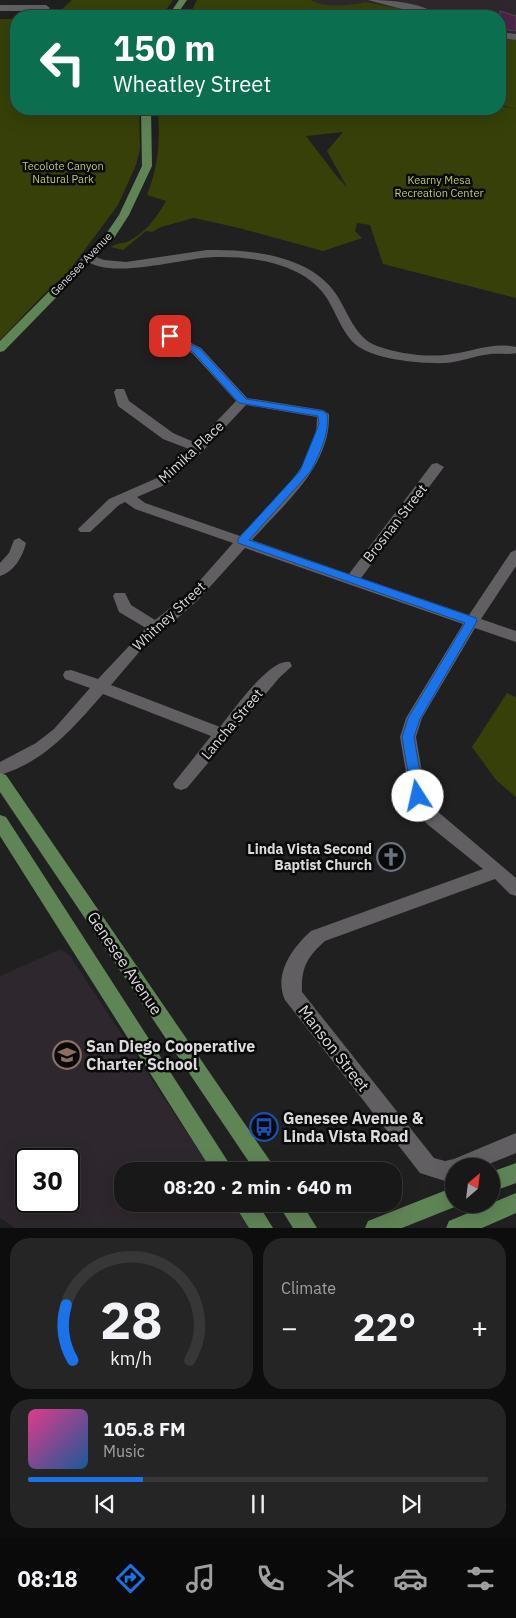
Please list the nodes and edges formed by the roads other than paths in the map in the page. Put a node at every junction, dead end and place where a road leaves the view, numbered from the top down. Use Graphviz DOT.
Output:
graph roads {
  1 [pos="372,0"];
  2 [pos="0,8"];
  3 [pos="46,8"];
  4 [pos="420,10"];
  5 [pos="146,115"];
  6 [pos="88,257"];
  7 [pos="170,336"];
  8 [pos="0,348"];
  9 [pos="512,350"];
  10 [pos="120,392"];
  11 [pos="243,401"];
  12 [pos="198,448"];
  13 [pos="437,467"];
  14 [pos="128,497"];
  15 [pos="85,529"];
  16 [pos="242,541"];
  17 [pos="20,543"];
  18 [pos="516,555"];
  19 [pos="0,571"];
  20 [pos="352,579"];
  21 [pos="120,596"];
  22 [pos="472,621"];
  23 [pos="156,627"];
  24 [pos="516,637"];
  25 [pos="284,666"];
  26 [pos="72,675"];
  27 [pos="99,687"];
  28 [pos="224,735"];
  29 [pos="0,769"];
  30 [pos="0,779"];
  31 [pos="181,784"];
  32 [pos="0,822"];
  33 [pos="498,871"];
  34 [pos="516,889"];
  35 [pos="516,1143"];
  36 [pos="480,1158"];
  37 [pos="218,1162"];
  38 [pos="261,1162"];
  39 [pos="445,1171"];
  40 [pos="516,1173"];
  41 [pos="500,1179"];
  42 [pos="445,1201"];
  43 [pos="516,1203"];
  44 [pos="251,1212"];
  45 [pos="295,1212"];
  46 [pos="262,1228"];
  47 [pos="306,1228"];
  48 [pos="376,1228"];
  49 [pos="456,1228"];
  1 -- 4 [label="street"];
  2 -- 3 [label="street"];
  5 -- 6 [label="main road, Genesee Avenue"];
  6 -- 8 [label="main road, Genesee Avenue"];
  6 -- 9 [label="street"];
  7 -- 11 [label="street"];
  10 -- 12 [label="street"];
  11 -- 12 [label="street, Mimika Place"];
  11 -- 16 [label="street, Whitney Street"];
  12 -- 14 [label="street, Mimika Place"];
  13 -- 20 [label="street, Brosnan Street"];
  14 -- 15 [label="street, Mimika Place"];
  14 -- 16 [label="street"];
  16 -- 20 [label="street"];
  16 -- 23 [label="street, Whitney Street"];
  17 -- 19 [label="street"];
  18 -- 22 [label="street"];
  20 -- 22 [label="street"];
  21 -- 23 [label="street"];
  22 -- 24 [label="street"];
  22 -- 33 [label="street"];
  23 -- 27 [label="street, Whitney Street"];
  25 -- 28 [label="street, Lancha Street"];
  26 -- 27 [label="street"];
  27 -- 28 [label="street"];
  27 -- 29 [label="street, Whitney Street"];
  28 -- 31 [label="street, Lancha Street"];
  30 -- 38 [label="main road, Genesee Avenue"];
  32 -- 37 [label="main road, Genesee Avenue"];
  33 -- 34 [label="street"];
  33 -- 39 [label="street, Manson Street"];
  35 -- 36 [label="street"];
  40 -- 41 [label="main road"];
  42 -- 48 [label="main road"];
  43 -- 49 [label="main road"];
  44 -- 46 [label="main road"];
  45 -- 47 [label="main road"];
}
